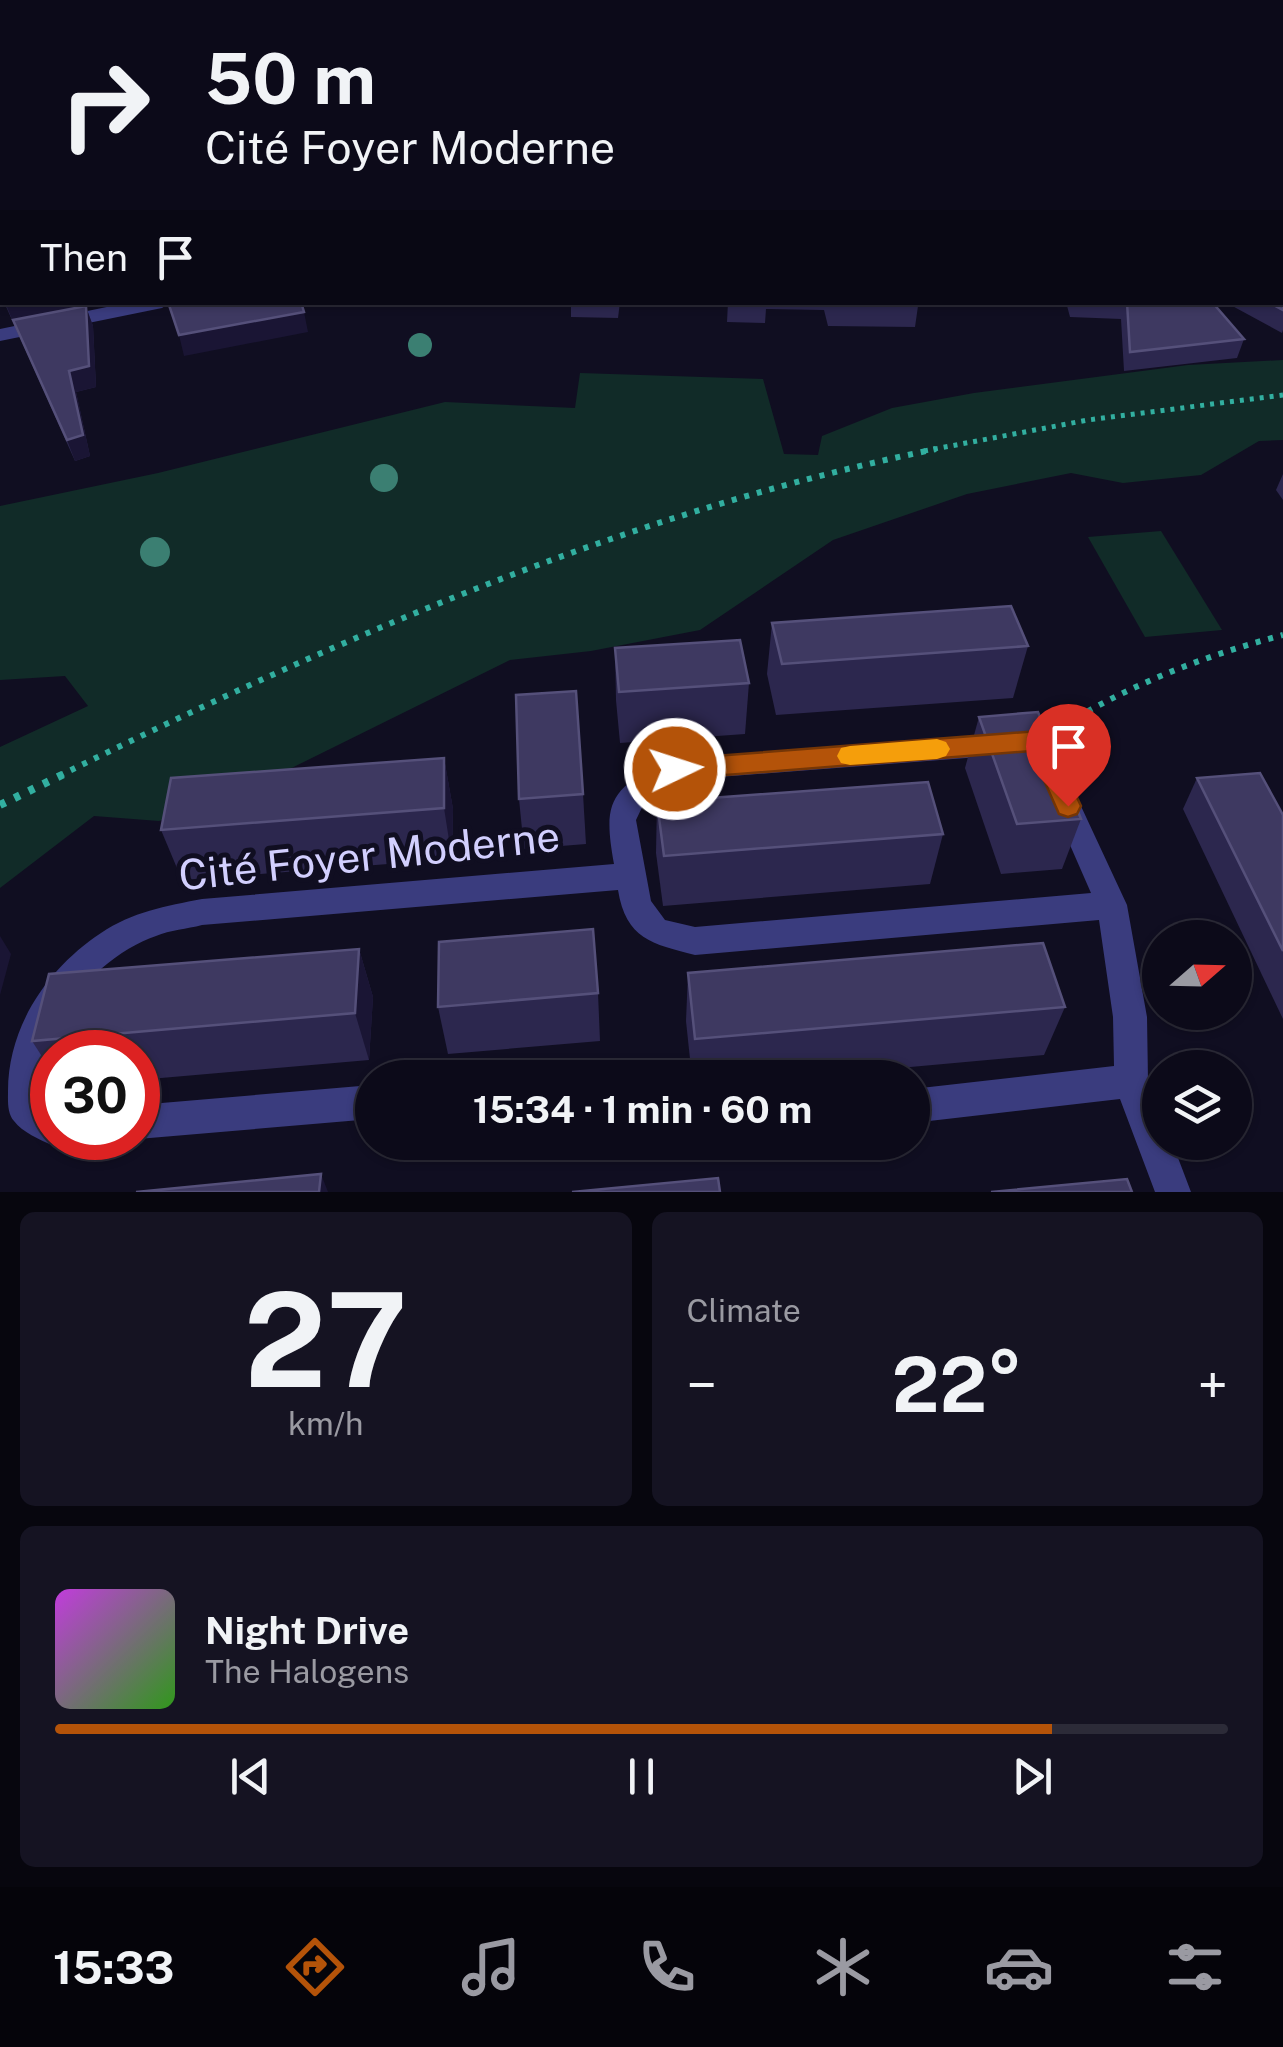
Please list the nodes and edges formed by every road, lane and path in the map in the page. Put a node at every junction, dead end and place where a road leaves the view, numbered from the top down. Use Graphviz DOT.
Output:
graph roads {
  1 [pos="147,305"];
  2 [pos="0,335"];
  3 [pos="1283,395"];
  4 [pos="1283,635"];
  5 [pos="1039,741"];
  6 [pos="1055,778"];
  7 [pos="0,805"];
  8 [pos="628,876"];
  9 [pos="1112,905"];
  10 [pos="37,1030"];
  11 [pos="30,1051"];
  12 [pos="1131,1080"];
  13 [pos="355,1103"];
  14 [pos="930,1104"];
  15 [pos="30,1112"];
  16 [pos="160,1120"];
  17 [pos="1174,1192"];
  1 -- 2 [label="street"];
  3 -- 7 [label="path"];
  4 -- 5 [label="path"];
  5 -- 8 [label="street"];
  6 -- 9 [label="street"];
  8 -- 9 [label="street"];
  8 -- 10 [label="street, Cité Foyer Moderne"];
  9 -- 12 [label="street"];
  11 -- 15 [label="street, Cité Foyer Moderne"];
  12 -- 14 [label="street"];
  12 -- 17 [label="street"];
  13 -- 16 [label="street"];
}
